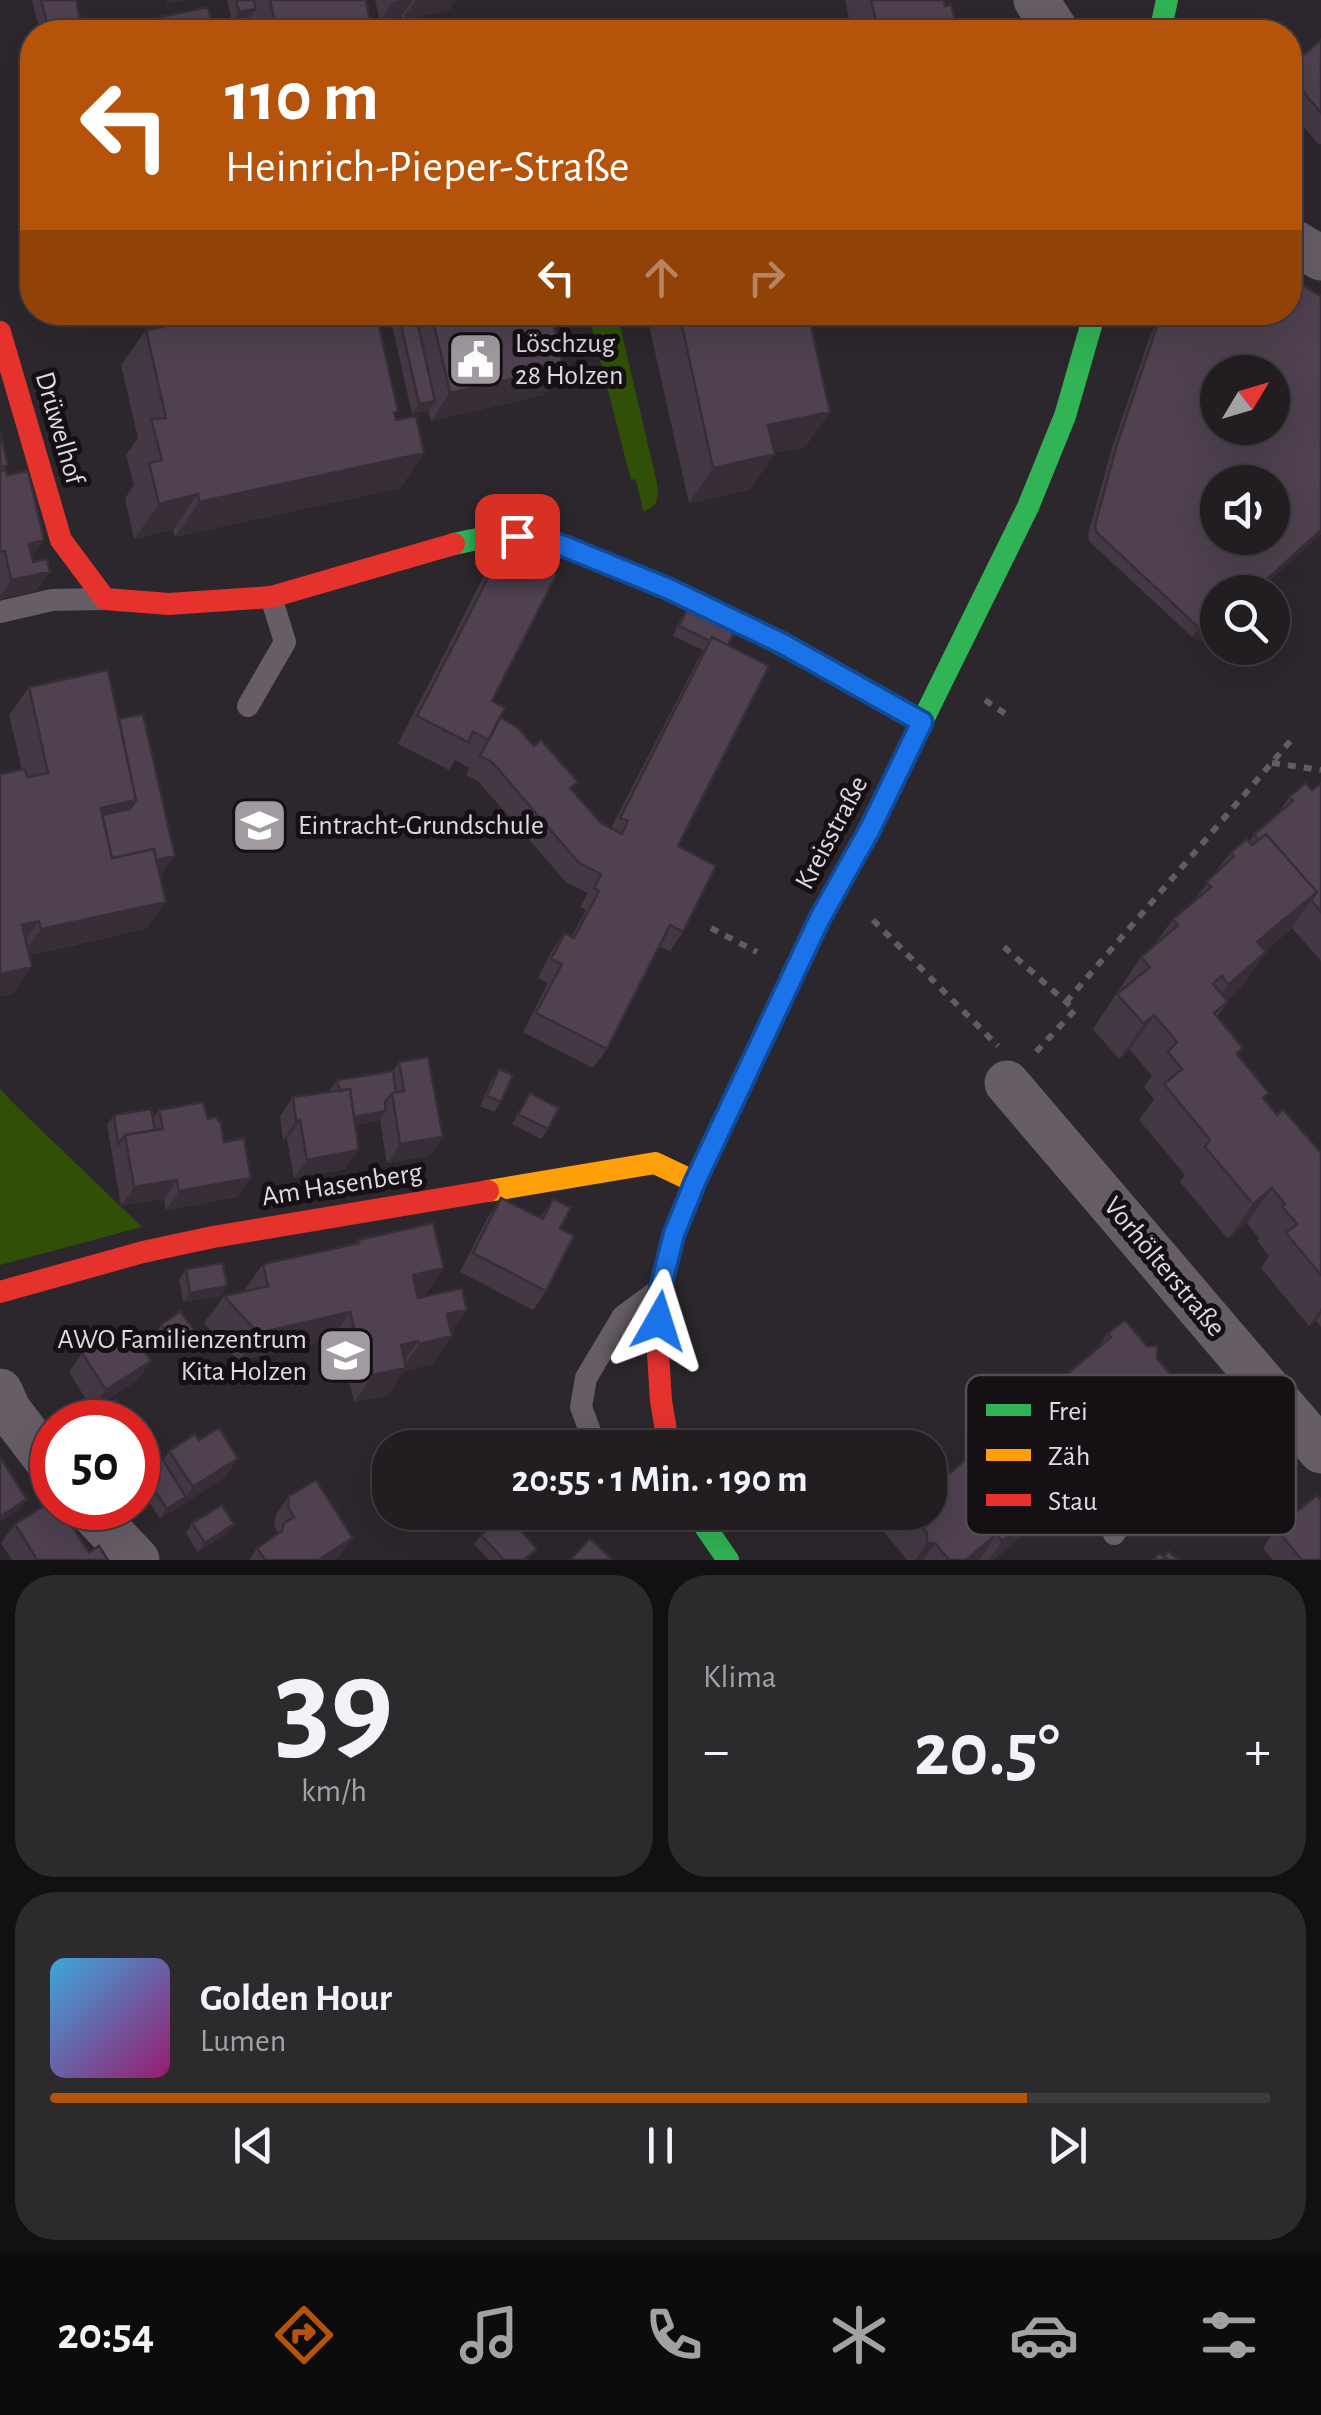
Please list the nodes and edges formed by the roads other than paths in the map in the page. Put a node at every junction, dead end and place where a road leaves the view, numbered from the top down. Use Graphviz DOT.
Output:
graph roads {
  1 [pos="1091,325"];
  2 [pos="0,332"];
  3 [pos="271,597"];
  4 [pos="105,599"];
  5 [pos="0,612"];
  6 [pos="248,706"];
  7 [pos="922,722"];
  8 [pos="1014,1076"];
  9 [pos="695,1182"];
  10 [pos="660,1290"];
  11 [pos="0,1292"];
  12 [pos="1248,1365"];
  13 [pos="1239,1375"];
  14 [pos="1256,1375"];
  15 [pos="0,1391"];
  16 [pos="1296,1422"];
  17 [pos="589,1430"];
  18 [pos="666,1430"];
  19 [pos="30,1438"];
  20 [pos="1321,1452"];
  21 [pos="109,1530"];
  22 [pos="707,1530"];
  23 [pos="138,1560"];
  24 [pos="728,1560"];
  1 -- 7 [label="street, Kreisstraße"];
  2 -- 4 [label="street, Drüwelhof"];
  3 -- 4 [label="street"];
  3 -- 6 [label="lane"];
  3 -- 7 [label="street"];
  4 -- 5 [label="lane"];
  7 -- 9 [label="street, Kreisstraße"];
  8 -- 12 [label="street, Vorhölterstraße"];
  9 -- 10 [label="street, Kreisstraße"];
  9 -- 11 [label="street, Am Hasenberg"];
  10 -- 17 [label="lane"];
  10 -- 18 [label="street, Kreisstraße"];
  12 -- 13 [label="lane"];
  12 -- 14 [label="street, Vorhölterstraße"];
  15 -- 19 [label="street"];
  16 -- 20 [label="street, Vorhölterstraße"];
  21 -- 23 [label="street"];
  22 -- 24 [label="street"];
}
